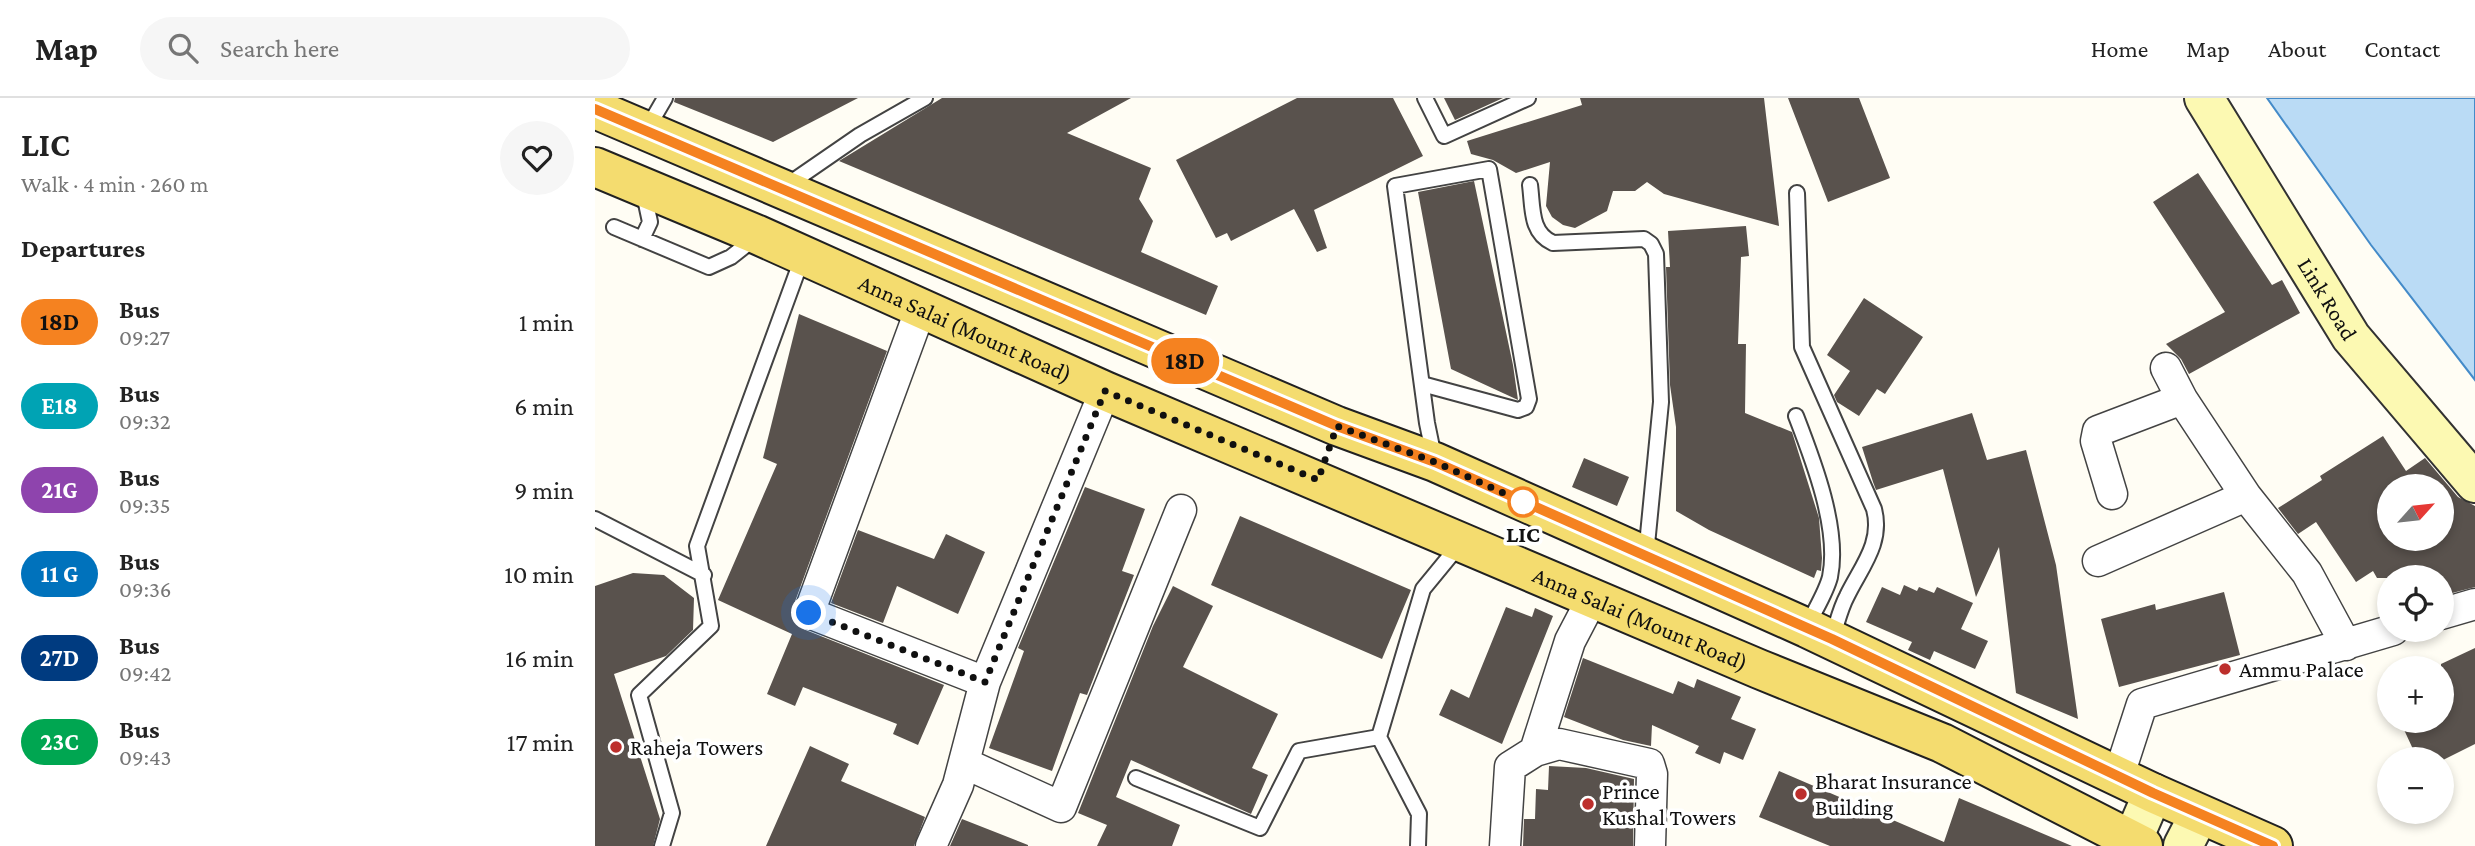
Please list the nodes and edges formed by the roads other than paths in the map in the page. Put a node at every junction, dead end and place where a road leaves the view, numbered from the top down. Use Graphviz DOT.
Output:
graph roads {
  1 [pos="665,98"];
  2 [pos="925,98"];
  3 [pos="1425,98"];
  4 [pos="1528,98"];
  5 [pos="2204,98"];
  6 [pos="595,109"];
  7 [pos="646,131"];
  8 [pos="595,167"];
  9 [pos="641,186"];
  10 [pos="1530,186"];
  11 [pos="782,189"];
  12 [pos="1797,193"];
  13 [pos="614,227"];
  14 [pos="758,235"];
  15 [pos="642,239"];
  16 [pos="804,255"];
  17 [pos="921,308"];
  18 [pos="2166,368"];
  19 [pos="1422,384"];
  20 [pos="1105,391"];
  21 [pos="2182,399"];
  22 [pos="1796,416"];
  23 [pos="1337,426"];
  24 [pos="1435,462"];
  25 [pos="1318,480"];
  26 [pos="2475,483"];
  27 [pos="2112,494"];
  28 [pos="2246,496"];
  29 [pos="1181,510"];
  30 [pos="595,519"];
  31 [pos="1463,541"];
  32 [pos="1646,557"];
  33 [pos="2098,561"];
  34 [pos="704,576"];
  35 [pos="1593,597"];
  36 [pos="2475,604"];
  37 [pos="2454,610"];
  38 [pos="1819,634"];
  39 [pos="2377,635"];
  40 [pos="2346,645"];
  41 [pos="985,682"];
  42 [pos="1379,737"];
  43 [pos="1535,751"];
  44 [pos="964,763"];
  45 [pos="2119,775"];
  46 [pos="1136,778"];
  47 [pos="2153,793"];
  48 [pos="2191,830"];
  49 [pos="2135,844"];
  50 [pos="662,846"];
  51 [pos="931,846"];
  52 [pos="1418,846"];
  53 [pos="1505,846"];
  54 [pos="1650,846"];
  55 [pos="2273,846"];
  1 -- 7 [label="lane"];
  2 -- 11 [label="lane"];
  3 -- 4 [label="lane"];
  5 -- 26 [label="street, Link Road"];
  6 -- 7 [label="main road"];
  7 -- 11 [label="main road"];
  8 -- 9 [label="main road, Anna Salai (Mount Road)"];
  9 -- 14 [label="main road, Anna Salai (Mount Road)"];
  9 -- 15 [label="lane"];
  10 -- 32 [label="lane"];
  11 -- 23 [label="main road"];
  12 -- 38 [label="lane"];
  13 -- 15 [label="lane"];
  14 -- 15 [label="lane"];
  14 -- 16 [label="main road, Anna Salai (Mount Road)"];
  16 -- 17 [label="main road, Anna Salai (Mount Road)"];
  16 -- 34 [label="lane"];
  17 -- 20 [label="main road, Anna Salai (Mount Road)"];
  17 -- 41 [label="street"];
  18 -- 21 [label="street"];
  19 -- 19 [label="lane"];
  19 -- 24 [label="lane"];
  20 -- 25 [label="main road, Anna Salai (Mount Road)"];
  20 -- 41 [label="street"];
  21 -- 27 [label="street"];
  21 -- 28 [label="street"];
  22 -- 38 [label="lane"];
  23 -- 24 [label="main road"];
  23 -- 25 [label="main road"];
  24 -- 32 [label="main road"];
  25 -- 31 [label="main road, Anna Salai (Mount Road)"];
  28 -- 33 [label="street"];
  28 -- 40 [label="street"];
  29 -- 44 [label="street"];
  30 -- 34 [label="lane"];
  31 -- 35 [label="main road, Anna Salai (Mount Road)"];
  31 -- 42 [label="lane"];
  32 -- 38 [label="main road"];
  34 -- 50 [label="lane"];
  35 -- 43 [label="street"];
  35 -- 49 [label="main road, Anna Salai (Mount Road)"];
  36 -- 37 [label="street"];
  38 -- 45 [label="main road"];
  39 -- 40 [label="street"];
  40 -- 45 [label="street"];
  41 -- 44 [label="street"];
  42 -- 46 [label="lane"];
  42 -- 52 [label="lane"];
  43 -- 53 [label="street"];
  43 -- 54 [label="street"];
  44 -- 51 [label="street"];
  45 -- 47 [label="main road"];
  47 -- 48 [label="main road"];
  47 -- 49 [label="street"];
  48 -- 55 [label="main road"];
}
